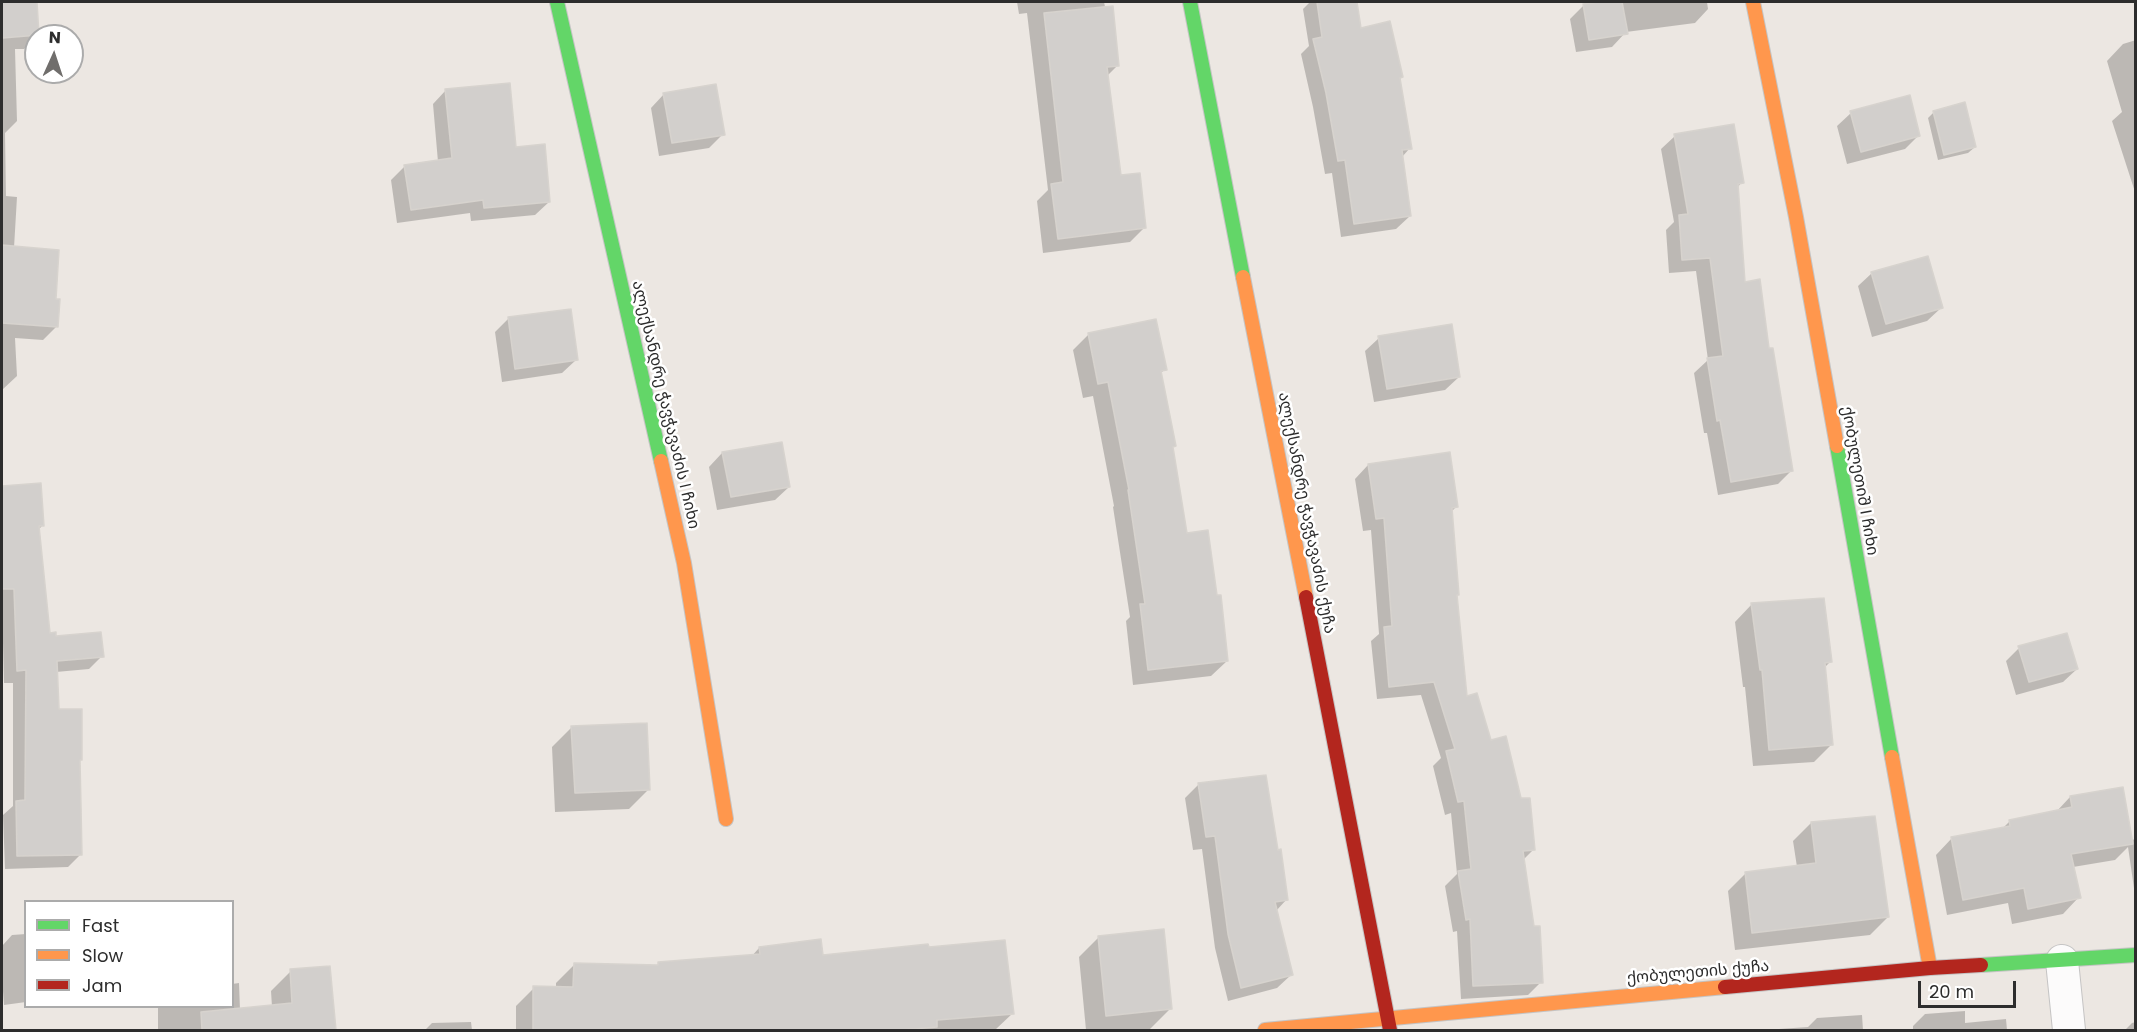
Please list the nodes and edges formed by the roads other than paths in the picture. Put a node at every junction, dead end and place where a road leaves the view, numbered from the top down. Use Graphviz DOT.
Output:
graph roads {
  1 [pos="557,2"];
  2 [pos="1190,2"];
  3 [pos="1753,2"];
  4 [pos="726,819"];
  5 [pos="2136,955"];
  6 [pos="2062,961"];
  7 [pos="1930,968"];
  8 [pos="1389,1025"];
  9 [pos="1265,1030"];
  10 [pos="2069,1030"];
  1 -- 4 [label="street, ალექსანდრე ჭავჭავაძის I ჩიხი"];
  2 -- 8 [label="street, ალექსანდრე ჭავჭავაძის ქუჩა"];
  3 -- 7 [label="street, ქობულეთიშ I ჩიხი"];
  5 -- 6 [label="street, ქობულეთის ქუჩა"];
  6 -- 7 [label="street, ქობულეთის ქუჩა"];
  6 -- 10 [label="street"];
  7 -- 8 [label="street, ქობულეთის ქუჩა"];
  8 -- 9 [label="street, ქობულეთის ქუჩა"];
}
